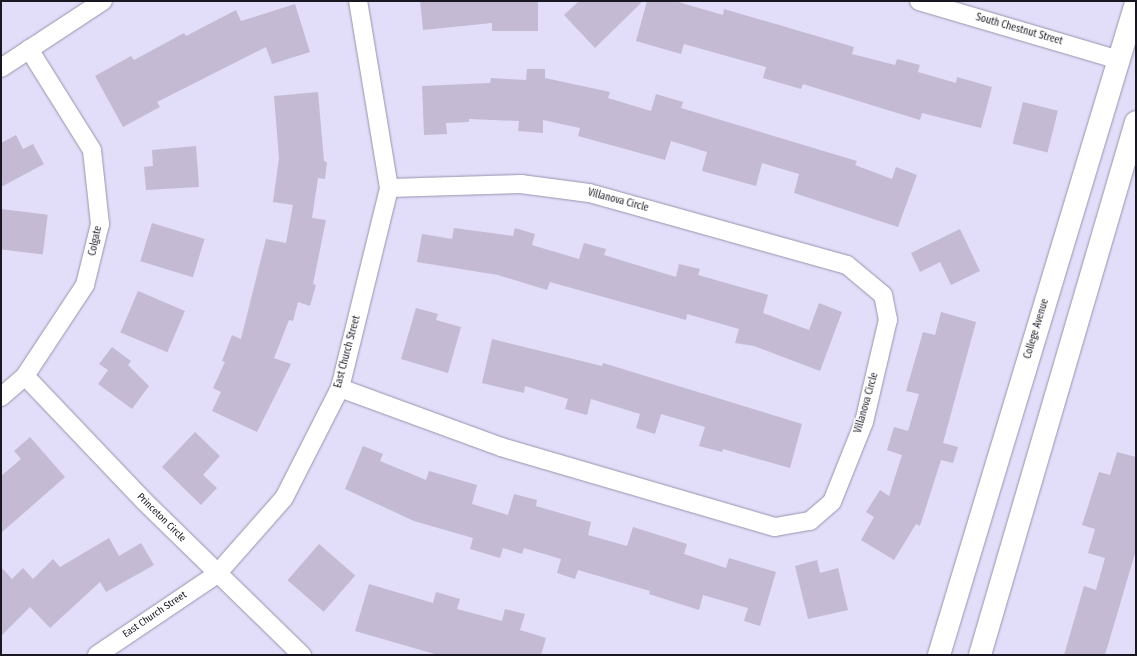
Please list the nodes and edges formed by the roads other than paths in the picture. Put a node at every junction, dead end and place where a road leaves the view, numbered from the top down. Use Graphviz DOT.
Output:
graph roads {
  1 [pos="103,1"];
  2 [pos="358,1"];
  3 [pos="919,1"];
  4 [pos="1136,3"];
  5 [pos="29,49"];
  6 [pos="1128,62"];
  7 [pos="1,68"];
  8 [pos="1136,122"];
  9 [pos="389,188"];
  10 [pos="25,376"];
  11 [pos="340,388"];
  12 [pos="1,397"];
  13 [pos="217,574"];
  14 [pos="97,655"];
  15 [pos="302,655"];
  16 [pos="939,655"];
  17 [pos="980,655"];
  1 -- 5 [label="street"];
  2 -- 9 [label="street, East Church Street"];
  3 -- 6 [label="street, South Chestnut Street"];
  4 -- 6 [label="main road, College Avenue"];
  5 -- 7 [label="street"];
  5 -- 10 [label="street, Colgate"];
  6 -- 16 [label="main road, College Avenue"];
  8 -- 17 [label="main road"];
  9 -- 11 [label="street, East Church Street"];
  9 -- 11 [label="street, Villanova Circle"];
  10 -- 12 [label="street, Colgate"];
  10 -- 13 [label="street, Princeton Circle"];
  11 -- 13 [label="street, East Church Street"];
  13 -- 14 [label="street, East Church Street"];
  13 -- 15 [label="street, Princeton Circle"];
}
